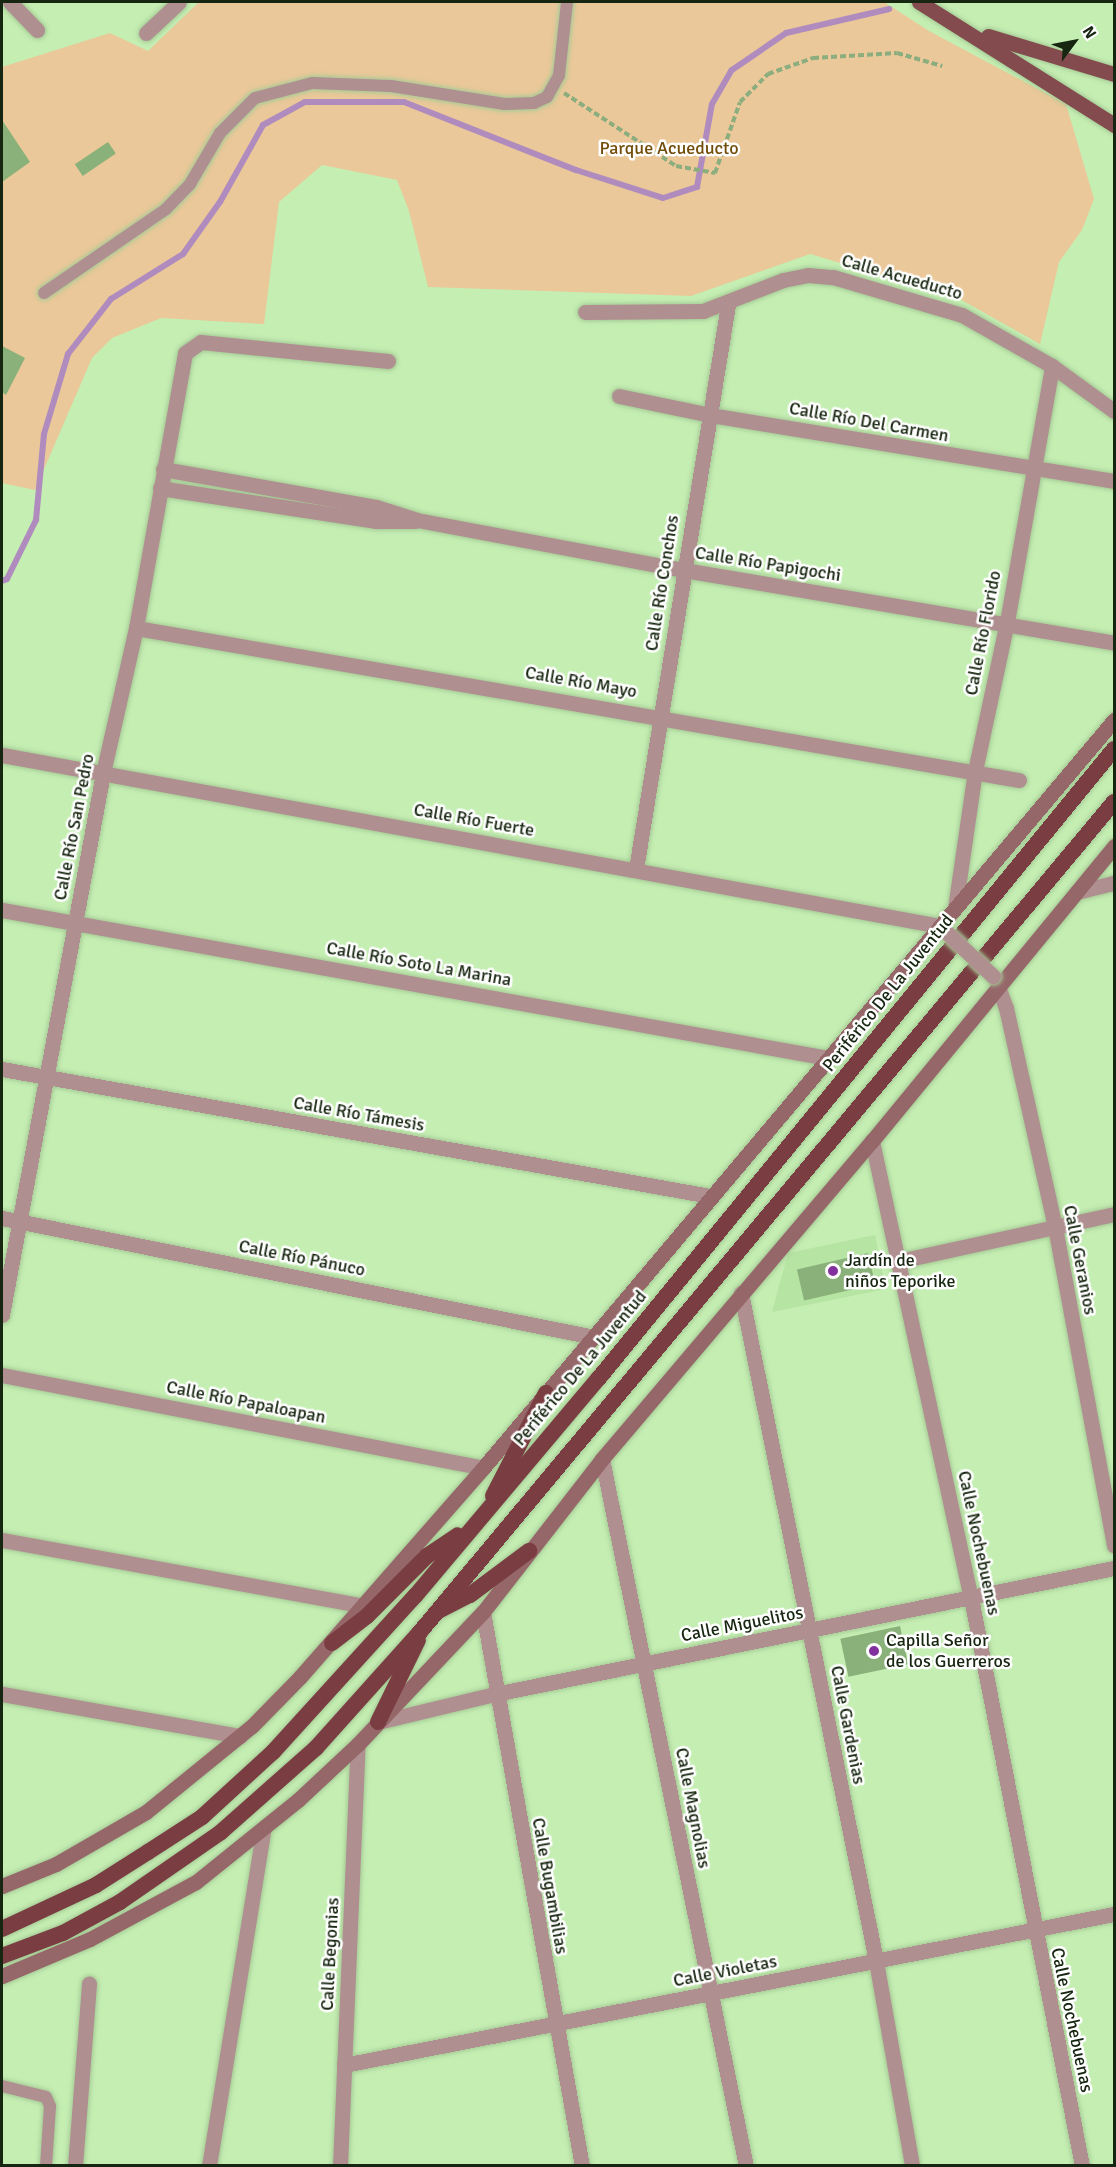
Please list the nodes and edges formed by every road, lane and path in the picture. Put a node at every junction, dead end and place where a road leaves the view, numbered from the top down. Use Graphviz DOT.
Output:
graph roads {
  1 [pos="10,2"];
  2 [pos="179,2"];
  3 [pos="567,2"];
  4 [pos="919,2"];
  5 [pos="962,27"];
  6 [pos="37,30"];
  7 [pos="146,33"];
  8 [pos="942,66"];
  9 [pos="1114,74"];
  10 [pos="555,87"];
  11 [pos="1114,125"];
  12 [pos="44,294"];
  13 [pos="728,305"];
  14 [pos="585,312"];
  15 [pos="388,362"];
  16 [pos="1052,366"];
  17 [pos="619,396"];
  18 [pos="1114,411"];
  19 [pos="711,415"];
  20 [pos="163,469"];
  21 [pos="1032,469"];
  22 [pos="1114,481"];
  23 [pos="160,488"];
  24 [pos="417,520"];
  25 [pos="684,570"];
  26 [pos="1007,622"];
  27 [pos="136,628"];
  28 [pos="1114,643"];
  29 [pos="660,716"];
  30 [pos="1114,720"];
  31 [pos="1114,749"];
  32 [pos="2,755"];
  33 [pos="975,771"];
  34 [pos="103,773"];
  35 [pos="1019,780"];
  36 [pos="1114,802"];
  37 [pos="1114,846"];
  38 [pos="636,869"];
  39 [pos="1114,883"];
  40 [pos="1077,892"];
  41 [pos="955,908"];
  42 [pos="2,909"];
  43 [pos="75,921"];
  44 [pos="942,928"];
  45 [pos="996,979"];
  46 [pos="828,1058"];
  47 [pos="2,1069"];
  48 [pos="46,1077"];
  49 [pos="872,1141"];
  50 [pos="710,1196"];
  51 [pos="1114,1214"];
  52 [pos="2,1218"];
  53 [pos="19,1221"];
  54 [pos="1055,1227"];
  55 [pos="899,1261"];
  56 [pos="741,1293"];
  57 [pos="2,1315"];
  58 [pos="594,1337"];
  59 [pos="2,1375"];
  60 [pos="546,1393"];
  61 [pos="602,1459"];
  62 [pos="483,1468"];
  63 [pos="488,1507"];
  64 [pos="472,1526"];
  65 [pos="2,1540"];
  66 [pos="1114,1546"];
  67 [pos="529,1551"];
  68 [pos="1114,1568"];
  69 [pos="971,1598"];
  70 [pos="361,1605"];
  71 [pos="437,1611"];
  72 [pos="483,1612"];
  73 [pos="809,1630"];
  74 [pos="420,1632"];
  75 [pos="332,1643"];
  76 [pos="644,1664"];
  77 [pos="2,1694"];
  78 [pos="495,1694"];
  79 [pos="378,1722"];
  80 [pos="240,1736"];
  81 [pos="358,1744"];
  82 [pos="264,1828"];
  83 [pos="2,1886"];
  84 [pos="1114,1914"];
  85 [pos="2,1929"];
  86 [pos="1033,1930"];
  87 [pos="2,1956"];
  88 [pos="876,1961"];
  89 [pos="2,1976"];
  90 [pos="89,1984"];
  91 [pos="711,1993"];
  92 [pos="555,2024"];
  93 [pos="344,2065"];
  94 [pos="2,2086"];
  95 [pos="46,2166"];
  96 [pos="75,2166"];
  97 [pos="209,2166"];
  98 [pos="340,2166"];
  99 [pos="582,2166"];
  100 [pos="746,2166"];
  101 [pos="912,2166"];
  102 [pos="1082,2166"];
  1 -- 6 [label="street"];
  2 -- 7 [label="street"];
  3 -- 10 [label="lane"];
  4 -- 5 [label="main road"];
  5 -- 9 [label="main road"];
  5 -- 11 [label="main road"];
  8 -- 10 [label="path"];
  10 -- 12 [label="lane"];
  13 -- 14 [label="street, Calle Acueducto"];
  13 -- 16 [label="street, Calle Acueducto"];
  13 -- 19 [label="street, Calle Río Conchos"];
  15 -- 20 [label="street, Calle Río San Pedro"];
  16 -- 18 [label="street, Calle Acueducto"];
  16 -- 21 [label="street, Calle Río Florido"];
  17 -- 19 [label="street, Calle Río Del Carmen"];
  19 -- 21 [label="street, Calle Río Del Carmen"];
  19 -- 25 [label="street, Calle Río Conchos"];
  20 -- 23 [label="street, Calle Río San Pedro"];
  20 -- 24 [label="street, Calle Río Papigochi"];
  21 -- 22 [label="street, Calle Río Del Carmen"];
  21 -- 26 [label="street, Calle Río Florido"];
  23 -- 24 [label="street, Calle Río Papigochi"];
  23 -- 27 [label="street, Calle Río San Pedro"];
  24 -- 25 [label="street, Calle Río Papigochi"];
  25 -- 26 [label="street, Calle Río Papigochi"];
  25 -- 29 [label="street, Calle Río Conchos"];
  26 -- 28 [label="street, Calle Río Papigochi"];
  26 -- 33 [label="street, Calle Río Florido"];
  27 -- 29 [label="street, Calle Río Mayo"];
  27 -- 34 [label="street, Calle Río San Pedro"];
  29 -- 33 [label="street, Calle Río Mayo"];
  29 -- 38 [label="street, Calle Río Conchos"];
  30 -- 41 [label="main road, Periférico De La Juventud"];
  31 -- 63 [label="highway, Periférico De La Juventud"];
  32 -- 34 [label="street, Calle Río Fuerte"];
  33 -- 35 [label="street, Calle Río Mayo"];
  33 -- 41 [label="street, Calle Río Florido"];
  34 -- 38 [label="street, Calle Río Fuerte"];
  34 -- 43 [label="street, Calle Río San Pedro"];
  36 -- 71 [label="highway"];
  37 -- 40 [label="main road"];
  38 -- 44 [label="street, Calle Río Fuerte"];
  39 -- 40 [label="street"];
  40 -- 45 [label="main road"];
  41 -- 44 [label="main road, Periférico De La Juventud"];
  42 -- 43 [label="street, Calle Río Soto La Marina"];
  43 -- 46 [label="street, Calle Río Soto La Marina"];
  43 -- 48 [label="street, Calle Río San Pedro"];
  44 -- 45 [label="street, bridge"];
  44 -- 46 [label="main road, Periférico De La Juventud"];
  45 -- 49 [label="main road"];
  45 -- 54 [label="street, Calle Geranios"];
  46 -- 50 [label="main road, Periférico De La Juventud"];
  47 -- 48 [label="street, Calle Río Támesis"];
  48 -- 50 [label="street, Calle Río Támesis"];
  48 -- 53 [label="street, Calle Río San Pedro"];
  49 -- 55 [label="street, Calle Nochebuenas"];
  49 -- 56 [label="main road"];
  50 -- 58 [label="main road, Periférico De La Juventud"];
  51 -- 54 [label="street"];
  52 -- 53 [label="street, Calle Río Pánuco"];
  53 -- 57 [label="street, Calle Río San Pedro"];
  53 -- 58 [label="street, Calle Río Pánuco"];
  54 -- 55 [label="street"];
  54 -- 66 [label="street, Calle Geranios"];
  55 -- 69 [label="street, Calle Nochebuenas"];
  56 -- 61 [label="main road"];
  56 -- 73 [label="street, Calle Gardenias"];
  58 -- 60 [label="main road, Periférico De La Juventud"];
  59 -- 62 [label="street, Calle Río Papaloapan"];
  60 -- 62 [label="main road, Periférico De La Juventud"];
  60 -- 63 [label="highway"];
  61 -- 67 [label="main road"];
  61 -- 76 [label="street, Calle Magnolias"];
  62 -- 70 [label="main road, Periférico De La Juventud"];
  63 -- 64 [label="highway, Periférico De La Juventud"];
  64 -- 75 [label="highway"];
  64 -- 85 [label="highway, Periférico De La Juventud"];
  65 -- 70 [label="street"];
  67 -- 71 [label="highway"];
  67 -- 72 [label="main road"];
  68 -- 69 [label="street, Calle Miguelitos"];
  69 -- 73 [label="street, Calle Miguelitos"];
  69 -- 86 [label="street, Calle Nochebuenas"];
  70 -- 75 [label="main road, Periférico De La Juventud"];
  71 -- 74 [label="highway"];
  72 -- 78 [label="street, Calle Bugambilias"];
  72 -- 79 [label="main road"];
  73 -- 76 [label="street, Calle Miguelitos"];
  73 -- 88 [label="street, Calle Gardenias"];
  74 -- 79 [label="highway"];
  74 -- 87 [label="highway"];
  75 -- 80 [label="main road, Periférico De La Juventud"];
  76 -- 78 [label="street, Calle Miguelitos"];
  76 -- 91 [label="street, Calle Magnolias"];
  77 -- 80 [label="street"];
  78 -- 79 [label="street, Calle Miguelitos"];
  78 -- 92 [label="street, Calle Bugambilias"];
  79 -- 81 [label="main road"];
  80 -- 83 [label="main road, Periférico De La Juventud"];
  81 -- 82 [label="main road"];
  81 -- 93 [label="street, Calle Begonias"];
  82 -- 89 [label="main road"];
  82 -- 97 [label="street"];
  84 -- 86 [label="street, Calle Violetas"];
  86 -- 88 [label="street, Calle Violetas"];
  86 -- 102 [label="street, Calle Nochebuenas"];
  88 -- 91 [label="street, Calle Violetas"];
  88 -- 101 [label="street, Calle Gardenias"];
  90 -- 96 [label="street"];
  91 -- 92 [label="street, Calle Violetas"];
  91 -- 100 [label="street, Calle Magnolias"];
  92 -- 93 [label="street, Calle Violetas"];
  92 -- 99 [label="street, Calle Bugambilias"];
  93 -- 98 [label="street, Calle Begonias"];
  94 -- 95 [label="lane"];
}
